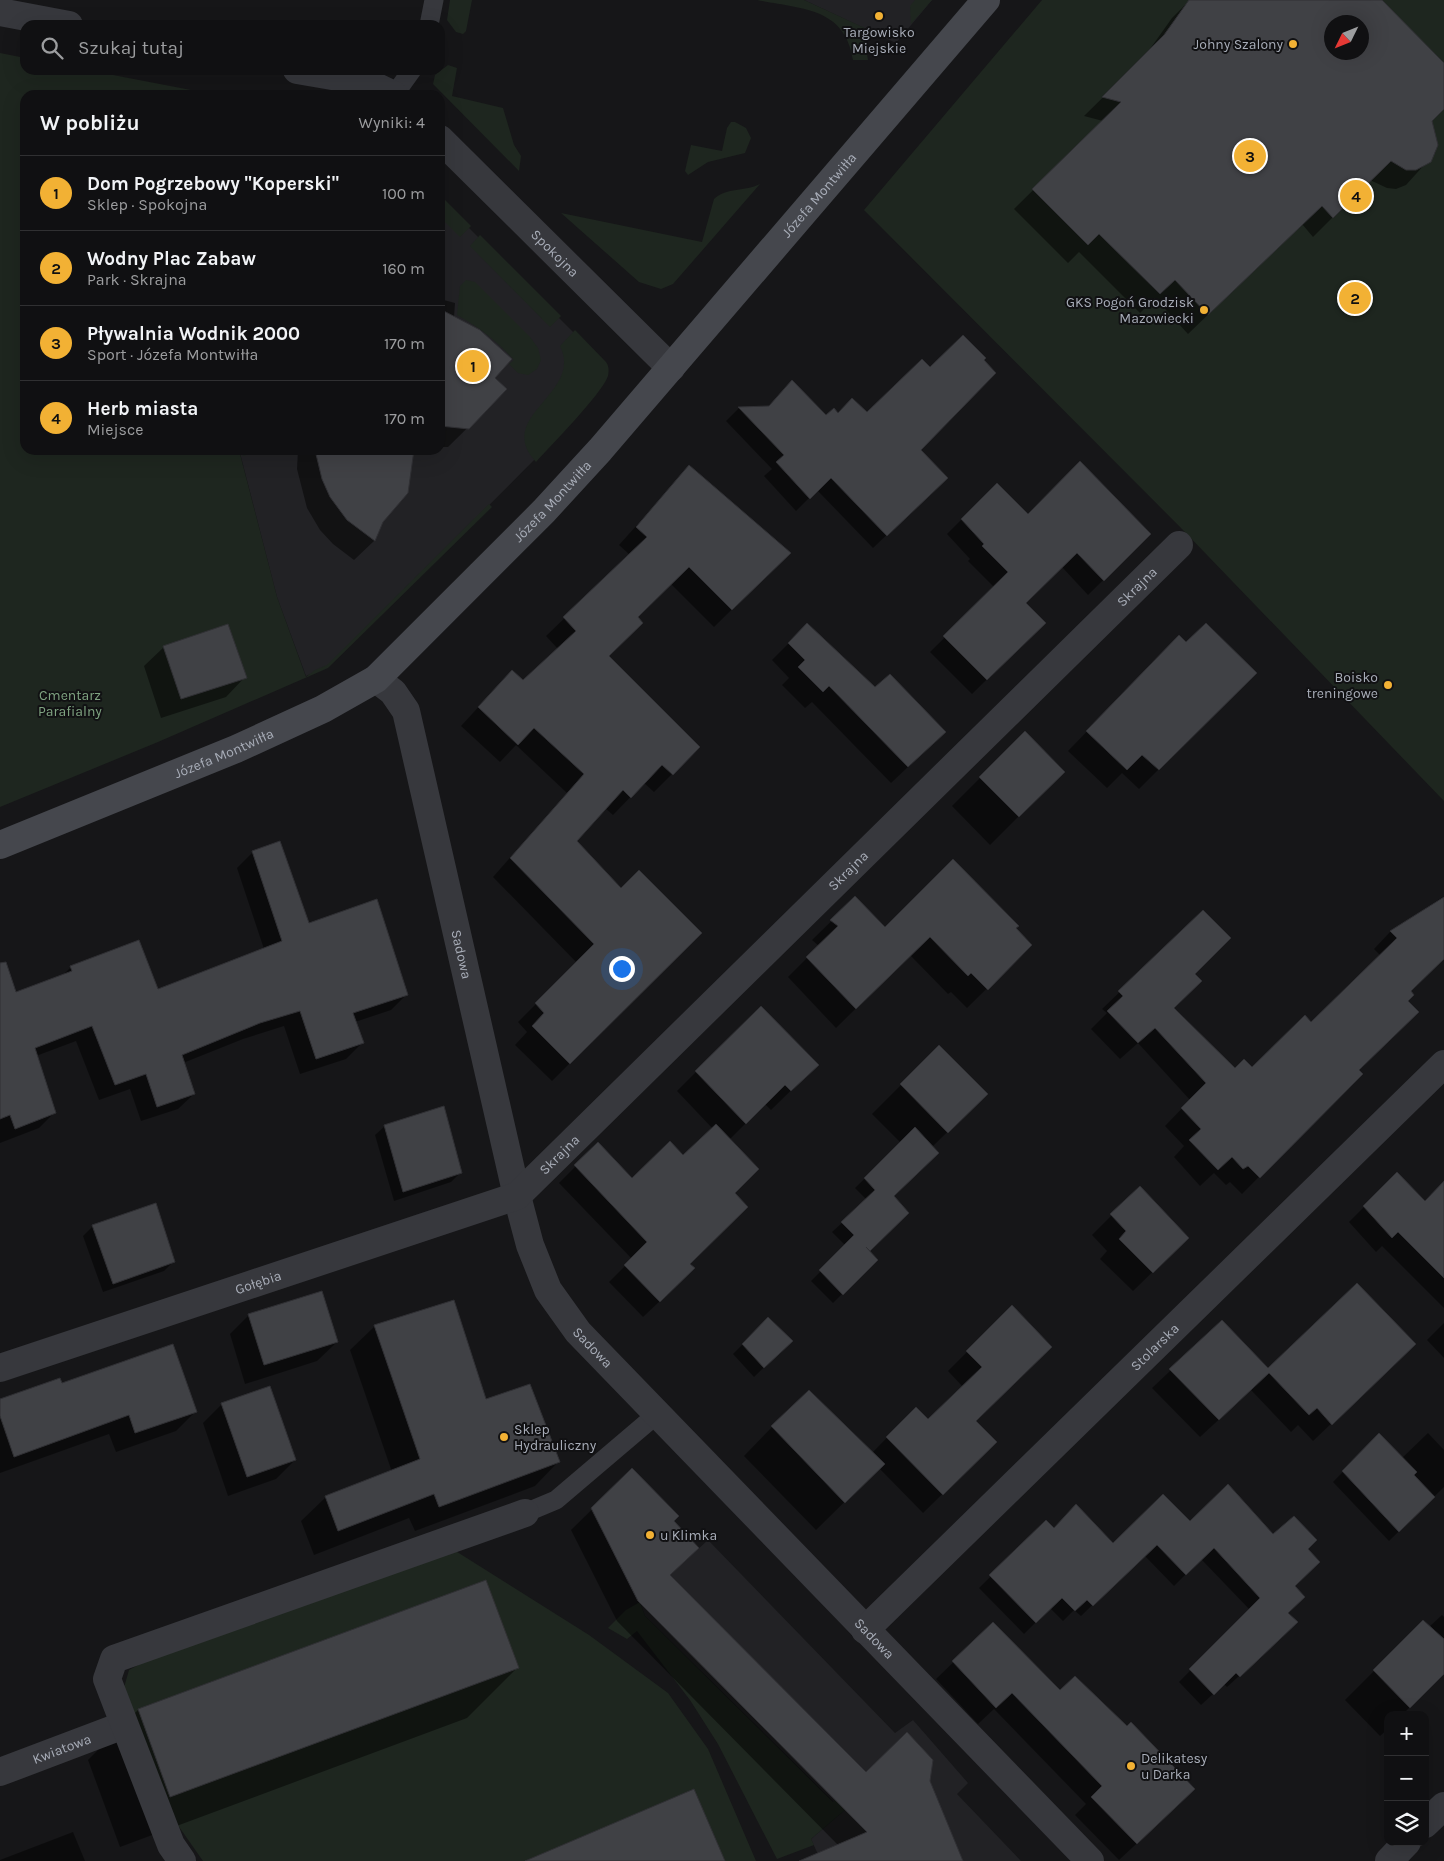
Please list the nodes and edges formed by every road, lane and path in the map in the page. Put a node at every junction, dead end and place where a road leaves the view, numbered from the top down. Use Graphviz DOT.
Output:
graph roads {
  1 [pos="434,0"];
  2 [pos="986,0"];
  3 [pos="0,12"];
  4 [pos="54,15"];
  5 [pos="430,20"];
  6 [pos="327,75"];
  7 [pos="408,75"];
  8 [pos="384,90"];
  9 [pos="398,90"];
  10 [pos="445,144"];
  11 [pos="671,368"];
  12 [pos="1179,545"];
  13 [pos="376,679"];
  14 [pos="0,845"];
  15 [pos="1444,1064"];
  16 [pos="516,1196"];
  17 [pos="0,1368"];
  18 [pos="656,1415"];
  19 [pos="525,1513"];
  20 [pos="865,1630"];
  21 [pos="124,1725"];
  22 [pos="0,1772"];
  23 [pos="1444,1806"];
  24 [pos="1429,1820"];
  25 [pos="1403,1846"];
  26 [pos="182,1861"];
  27 [pos="1090,1861"];
  28 [pos="1388,1861"];
  1 -- 5 [label="lane"];
  2 -- 11 [label="street, Józefa Montwiłła"];
  3 -- 4 [label="street"];
  6 -- 8 [label="street"];
  7 -- 9 [label="lane"];
  10 -- 11 [label="street, Spokojna"];
  11 -- 13 [label="street, Józefa Montwiłła"];
  12 -- 16 [label="street, Skrajna"];
  13 -- 14 [label="street, Józefa Montwiłła"];
  13 -- 16 [label="street, Sadowa"];
  15 -- 20 [label="street, Stolarska"];
  16 -- 17 [label="street, Gołębia"];
  16 -- 18 [label="street, Sadowa"];
  18 -- 19 [label="lane"];
  18 -- 20 [label="street, Sadowa"];
  19 -- 21 [label="street"];
  20 -- 27 [label="street, Sadowa"];
  21 -- 22 [label="street, Kwiatowa"];
  21 -- 26 [label="street"];
  23 -- 24 [label="street"];
  25 -- 28 [label="street"];
}
